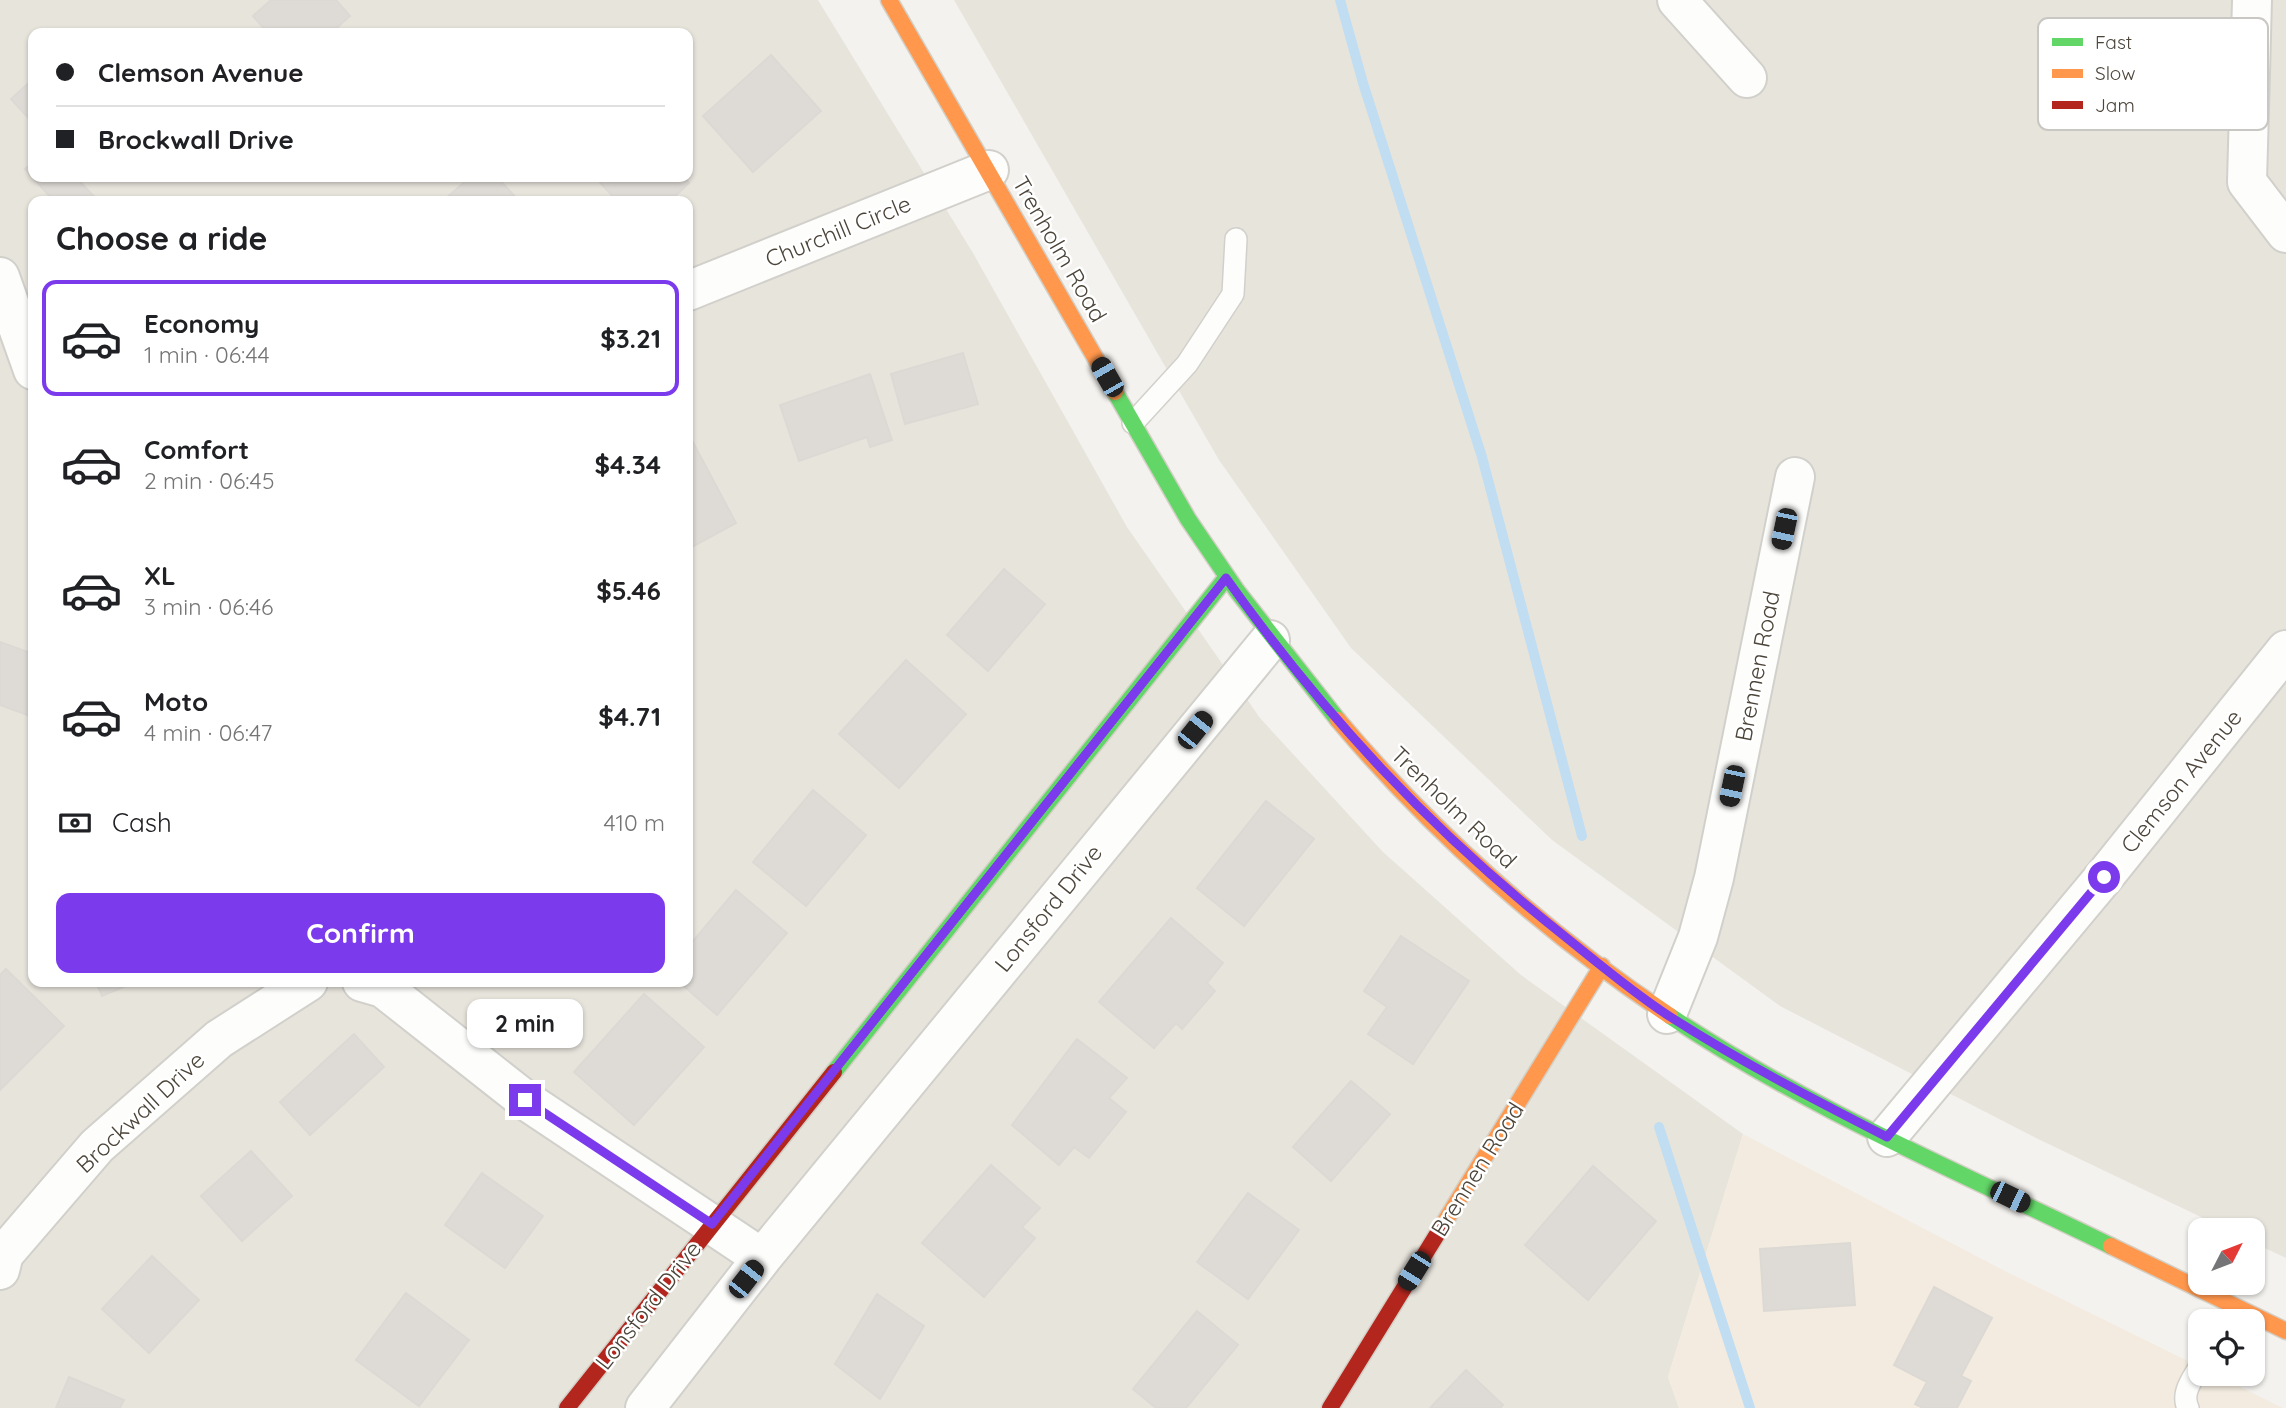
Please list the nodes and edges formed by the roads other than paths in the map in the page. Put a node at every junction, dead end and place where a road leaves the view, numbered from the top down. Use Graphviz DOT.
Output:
graph roads {
  1 [pos="889,0"];
  2 [pos="1677,0"];
  3 [pos="2252,0"];
  4 [pos="2252,18"];
  5 [pos="1747,78"];
  6 [pos="2248,130"];
  7 [pos="989,170"];
  8 [pos="2286,233"];
  9 [pos="1236,239"];
  10 [pos="0,277"];
  11 [pos="693,289"];
  12 [pos="28,356"];
  13 [pos="1133,423"];
  14 [pos="1795,477"];
  15 [pos="1226,578"];
  16 [pos="1270,640"];
  17 [pos="2286,650"];
  18 [pos="1602,966"];
  19 [pos="300,987"];
  20 [pos="380,987"];
  21 [pos="1667,1014"];
  22 [pos="1887,1137"];
  23 [pos="712,1224"];
  24 [pos="762,1258"];
  25 [pos="0,1270"];
  26 [pos="2220,1309"];
  27 [pos="2265,1324"];
  28 [pos="2286,1331"];
  29 [pos="2189,1386"];
  30 [pos="567,1408"];
  31 [pos="645,1408"];
  32 [pos="1330,1408"];
  33 [pos="2188,1408"];
  1 -- 7 [label="main road, Trenholm Road"];
  2 -- 5 [label="street"];
  3 -- 4 [label="street"];
  6 -- 8 [label="street"];
  7 -- 11 [label="street, Churchill Circle"];
  7 -- 13 [label="main road, Trenholm Road"];
  9 -- 13 [label="lane"];
  10 -- 12 [label="street"];
  13 -- 15 [label="main road, Trenholm Road"];
  14 -- 21 [label="street, Brennen Road"];
  15 -- 16 [label="main road, Trenholm Road"];
  15 -- 23 [label="main road, Lonsford Drive"];
  16 -- 18 [label="main road, Trenholm Road"];
  16 -- 24 [label="street, Lonsford Drive"];
  17 -- 22 [label="street, Clemson Avenue"];
  18 -- 21 [label="main road, Trenholm Road"];
  18 -- 32 [label="main road, Brennen Road"];
  19 -- 25 [label="street, Brockwall Drive"];
  20 -- 23 [label="street"];
  21 -- 22 [label="main road, Trenholm Road"];
  22 -- 26 [label="main road, Trenholm Road"];
  23 -- 24 [label="street"];
  23 -- 30 [label="main road, Lonsford Drive"];
  24 -- 31 [label="street, Lonsford Drive"];
  27 -- 28 [label="main road, Trenholm Road"];
  29 -- 33 [label="lane"];
}
